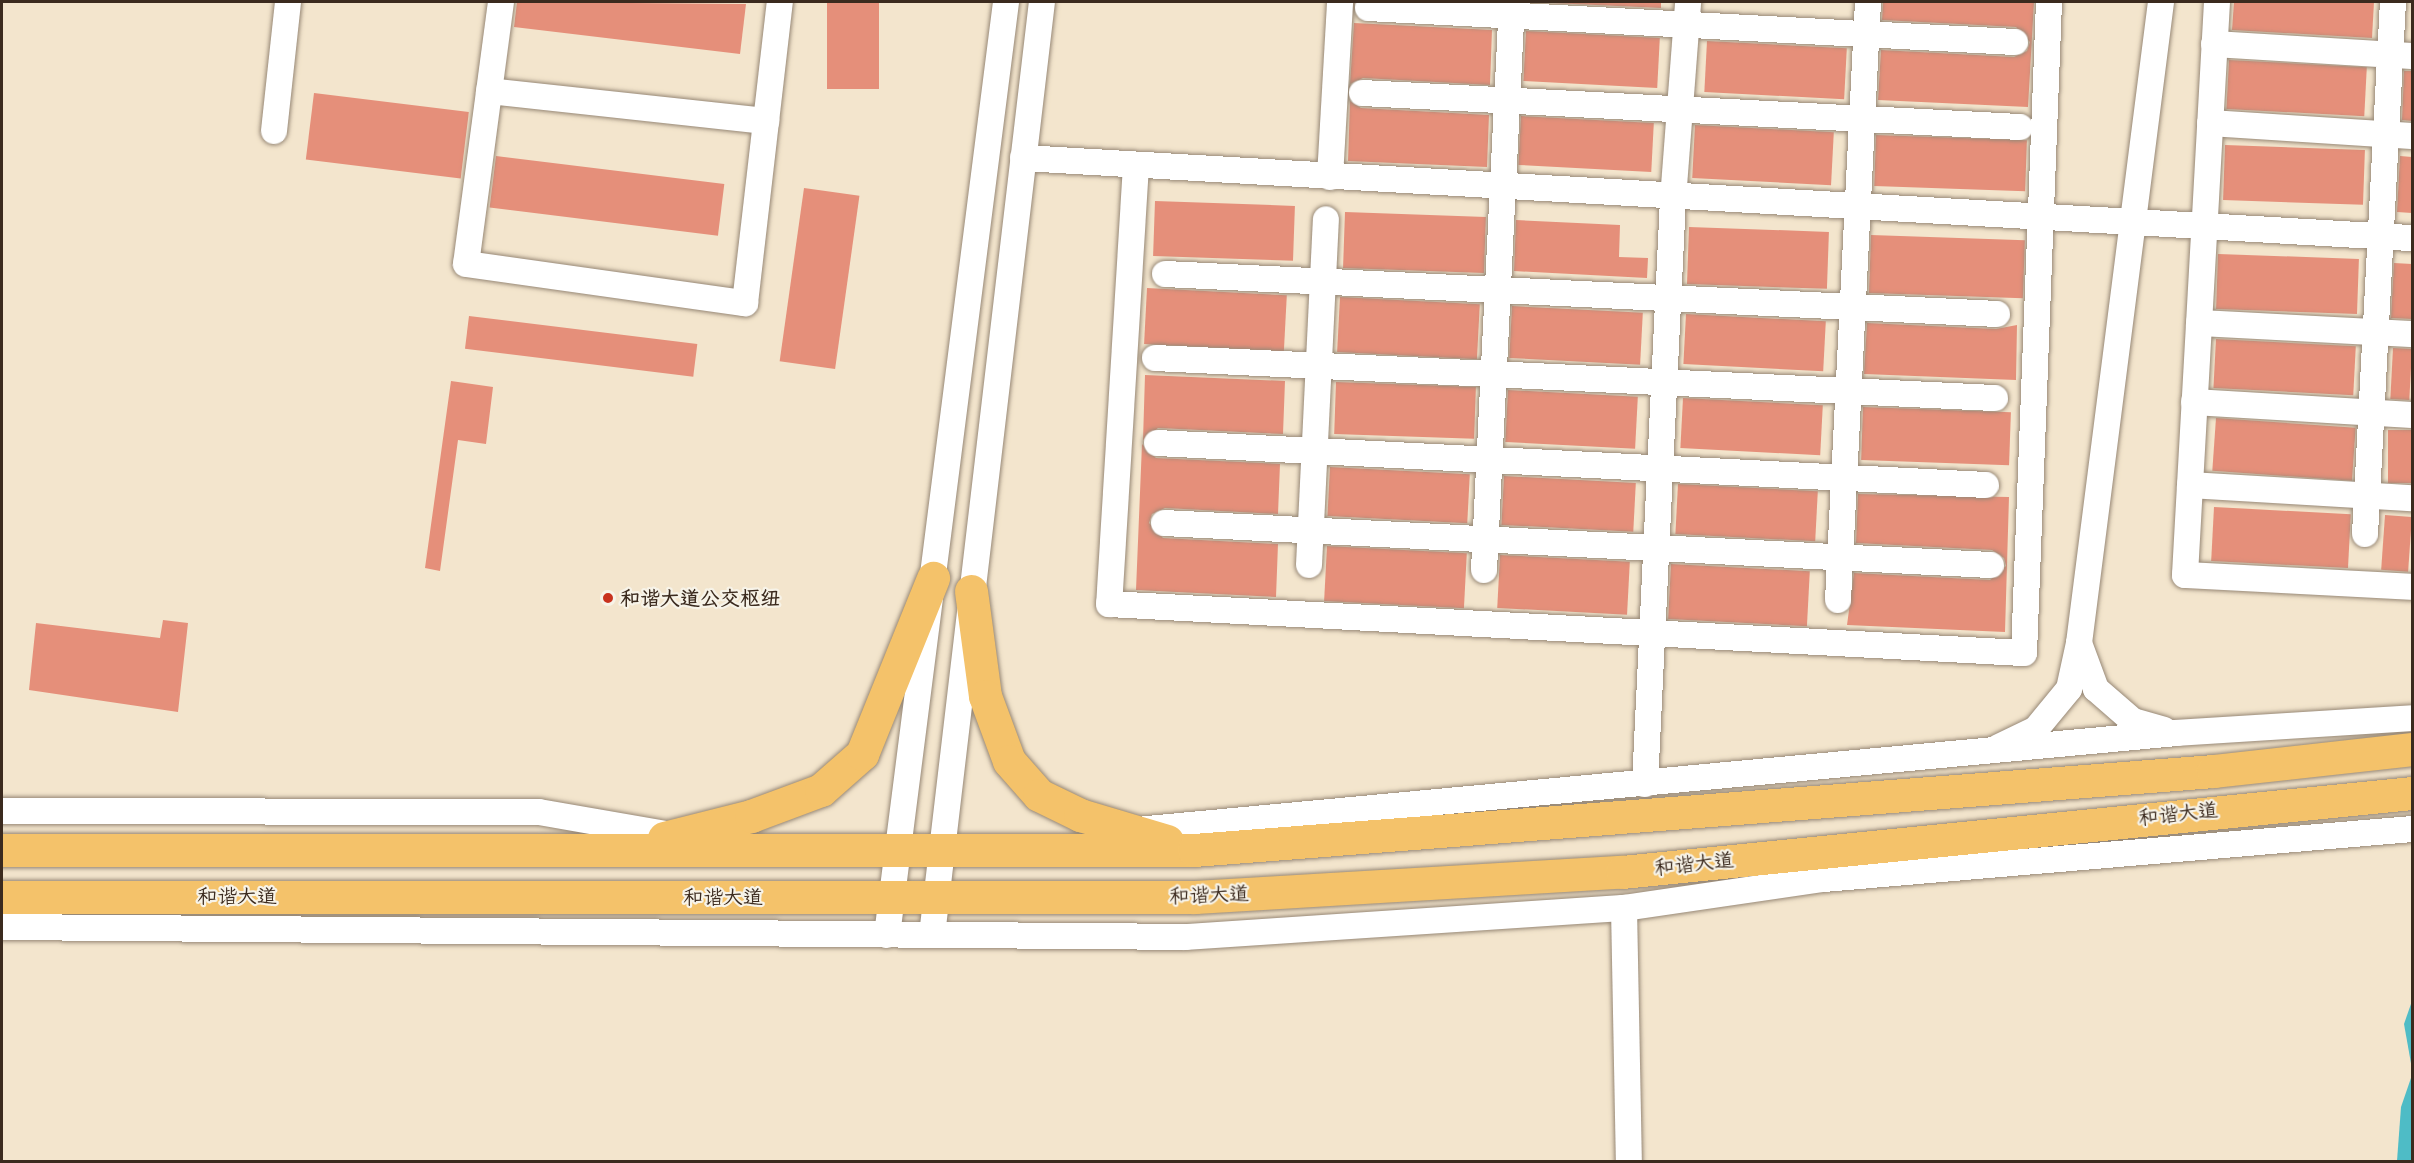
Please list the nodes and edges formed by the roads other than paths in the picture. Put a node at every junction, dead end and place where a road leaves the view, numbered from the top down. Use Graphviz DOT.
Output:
graph roads {
  1 [pos="288,2"];
  2 [pos="501,2"];
  3 [pos="780,2"];
  4 [pos="1006,2"];
  5 [pos="1042,2"];
  6 [pos="1340,2"];
  7 [pos="1868,2"];
  8 [pos="2049,2"];
  9 [pos="2162,2"];
  10 [pos="2217,2"];
  11 [pos="2393,2"];
  12 [pos="1368,8"];
  13 [pos="1512,8"];
  14 [pos="1688,13"];
  15 [pos="1866,34"];
  16 [pos="2015,42"];
  17 [pos="2214,44"];
  18 [pos="2402,55"];
  19 [pos="489,91"];
  20 [pos="1362,93"];
  21 [pos="1507,101"];
  22 [pos="1681,110"];
  23 [pos="1862,119"];
  24 [pos="766,120"];
  25 [pos="2210,123"];
  26 [pos="2020,127"];
  27 [pos="274,131"];
  28 [pos="2400,135"];
  29 [pos="1023,158"];
  30 [pos="1136,165"];
  31 [pos="1330,177"];
  32 [pos="1503,188"];
  33 [pos="1673,199"];
  34 [pos="1858,209"];
  35 [pos="1326,219"];
  36 [pos="2039,219"];
  37 [pos="2135,225"];
  38 [pos="2204,228"];
  39 [pos="2383,237"];
  40 [pos="2412,238"];
  41 [pos="1165,274"];
  42 [pos="1323,282"];
  43 [pos="1498,290"];
  44 [pos="1668,298"];
  45 [pos="1853,307"];
  46 [pos="1997,314"];
  47 [pos="2199,323"];
  48 [pos="2377,332"];
  49 [pos="2412,333"];
  50 [pos="1155,358"];
  51 [pos="1319,366"];
  52 [pos="1494,374"];
  53 [pos="1664,382"];
  54 [pos="1849,391"];
  55 [pos="1995,398"];
  56 [pos="2194,402"];
  57 [pos="2372,412"];
  58 [pos="2412,415"];
  59 [pos="1156,444"];
  60 [pos="1315,451"];
  61 [pos="1490,460"];
  62 [pos="1660,469"];
  63 [pos="1844,478"];
  64 [pos="1986,485"];
  65 [pos="2190,485"];
  66 [pos="2366,495"];
  67 [pos="2412,498"];
  68 [pos="1164,523"];
  69 [pos="1311,530"];
  70 [pos="2365,534"];
  71 [pos="1485,539"];
  72 [pos="1657,548"];
  73 [pos="1840,557"];
  74 [pos="1309,565"];
  75 [pos="1990,565"];
  76 [pos="1484,570"];
  77 [pos="933,578"];
  78 [pos="2412,587"];
  79 [pos="971,591"];
  80 [pos="1838,600"];
  81 [pos="1653,633"];
  82 [pos="2079,643"];
  83 [pos="2412,718"];
  84 [pos="2176,733"];
  85 [pos="2412,749"];
  86 [pos="1983,755"];
  87 [pos="1645,784"];
  88 [pos="2412,792"];
  89 [pos="2,811"];
  90 [pos="2412,829"];
  91 [pos="1132,830"];
  92 [pos="669,837"];
  93 [pos="2,850"];
  94 [pos="617,850"];
  95 [pos="1194,850"];
  96 [pos="898,852"];
  97 [pos="939,852"];
  98 [pos="2,897"];
  99 [pos="892,898"];
  100 [pos="936,898"];
  101 [pos="1624,908"];
  102 [pos="2,927"];
  103 [pos="887,935"];
  104 [pos="933,935"];
  105 [pos="1629,1161"];
  1 -- 27 [label="street"];
  2 -- 19 [label="street"];
  3 -- 24 [label="street"];
  4 -- 77 [label="street"];
  5 -- 29 [label="street"];
  6 -- 31 [label="street"];
  7 -- 15 [label="street"];
  8 -- 36 [label="street"];
  9 -- 37 [label="street"];
  10 -- 17 [label="street"];
  11 -- 18 [label="street"];
  12 -- 13 [label="street"];
  13 -- 14 [label="street"];
  13 -- 21 [label="street"];
  14 -- 15 [label="street"];
  14 -- 22 [label="street"];
  15 -- 16 [label="street"];
  15 -- 23 [label="street"];
  17 -- 18 [label="street"];
  17 -- 25 [label="street"];
  18 -- 28 [label="street"];
  19 -- 24 [label="street"];
  19 -- 24 [label="street"];
  20 -- 21 [label="street"];
  21 -- 22 [label="street"];
  21 -- 32 [label="street"];
  22 -- 23 [label="street"];
  22 -- 33 [label="street"];
  23 -- 26 [label="street"];
  23 -- 34 [label="street"];
  25 -- 28 [label="street"];
  25 -- 38 [label="street"];
  28 -- 39 [label="street"];
  29 -- 30 [label="street"];
  29 -- 79 [label="street"];
  30 -- 31 [label="street"];
  30 -- 81 [label="street"];
  31 -- 32 [label="street"];
  32 -- 33 [label="street"];
  32 -- 43 [label="street"];
  33 -- 34 [label="street"];
  33 -- 44 [label="street"];
  34 -- 36 [label="street"];
  34 -- 45 [label="street"];
  35 -- 42 [label="street"];
  36 -- 37 [label="street"];
  36 -- 81 [label="street"];
  37 -- 38 [label="street"];
  37 -- 82 [label="street"];
  38 -- 39 [label="street"];
  38 -- 47 [label="street"];
  39 -- 40 [label="street"];
  39 -- 48 [label="street"];
  41 -- 42 [label="street"];
  42 -- 43 [label="street"];
  42 -- 51 [label="street"];
  43 -- 44 [label="street"];
  43 -- 52 [label="street"];
  44 -- 45 [label="street"];
  44 -- 53 [label="street"];
  45 -- 46 [label="street"];
  45 -- 54 [label="street"];
  47 -- 48 [label="street"];
  47 -- 56 [label="street"];
  48 -- 49 [label="street"];
  48 -- 57 [label="street"];
  50 -- 51 [label="street"];
  51 -- 52 [label="street"];
  51 -- 60 [label="street"];
  52 -- 53 [label="street"];
  52 -- 61 [label="street"];
  53 -- 54 [label="street"];
  53 -- 62 [label="street"];
  54 -- 55 [label="street"];
  54 -- 63 [label="street"];
  56 -- 57 [label="street"];
  56 -- 65 [label="street"];
  57 -- 58 [label="street"];
  57 -- 66 [label="street"];
  59 -- 60 [label="street"];
  60 -- 61 [label="street"];
  60 -- 69 [label="street"];
  61 -- 62 [label="street"];
  61 -- 71 [label="street"];
  62 -- 63 [label="street"];
  62 -- 72 [label="street"];
  63 -- 64 [label="street"];
  63 -- 73 [label="street"];
  65 -- 66 [label="street"];
  65 -- 78 [label="street"];
  66 -- 67 [label="street"];
  66 -- 70 [label="street"];
  68 -- 69 [label="street"];
  69 -- 71 [label="street"];
  69 -- 74 [label="street"];
  71 -- 72 [label="street"];
  71 -- 76 [label="street"];
  72 -- 73 [label="street"];
  72 -- 81 [label="street"];
  73 -- 75 [label="street"];
  73 -- 80 [label="street"];
  77 -- 92 [label="highway"];
  77 -- 96 [label="street"];
  79 -- 91 [label="highway"];
  79 -- 97 [label="street"];
  81 -- 87 [label="street"];
  82 -- 84 [label="street"];
  82 -- 86 [label="street"];
  83 -- 84 [label="street"];
  84 -- 86 [label="street"];
  85 -- 95 [label="highway, 和谐大道"];
  86 -- 87 [label="street"];
  87 -- 91 [label="street"];
  88 -- 100 [label="highway, 和谐大道"];
  89 -- 92 [label="street"];
  90 -- 101 [label="street"];
  91 -- 95 [label="highway"];
  91 -- 97 [label="street"];
  92 -- 94 [label="highway"];
  92 -- 96 [label="street"];
  93 -- 94 [label="highway, 和谐大道"];
  94 -- 96 [label="highway, 和谐大道"];
  95 -- 97 [label="highway, 和谐大道"];
  96 -- 97 [label="highway, 和谐大道"];
  96 -- 99 [label="street"];
  97 -- 100 [label="street"];
  98 -- 99 [label="highway, 和谐大道"];
  99 -- 100 [label="highway, 和谐大道"];
  99 -- 103 [label="street"];
  100 -- 104 [label="street"];
  101 -- 104 [label="street"];
  101 -- 105 [label="street"];
  102 -- 103 [label="street"];
  103 -- 104 [label="street"];
}
